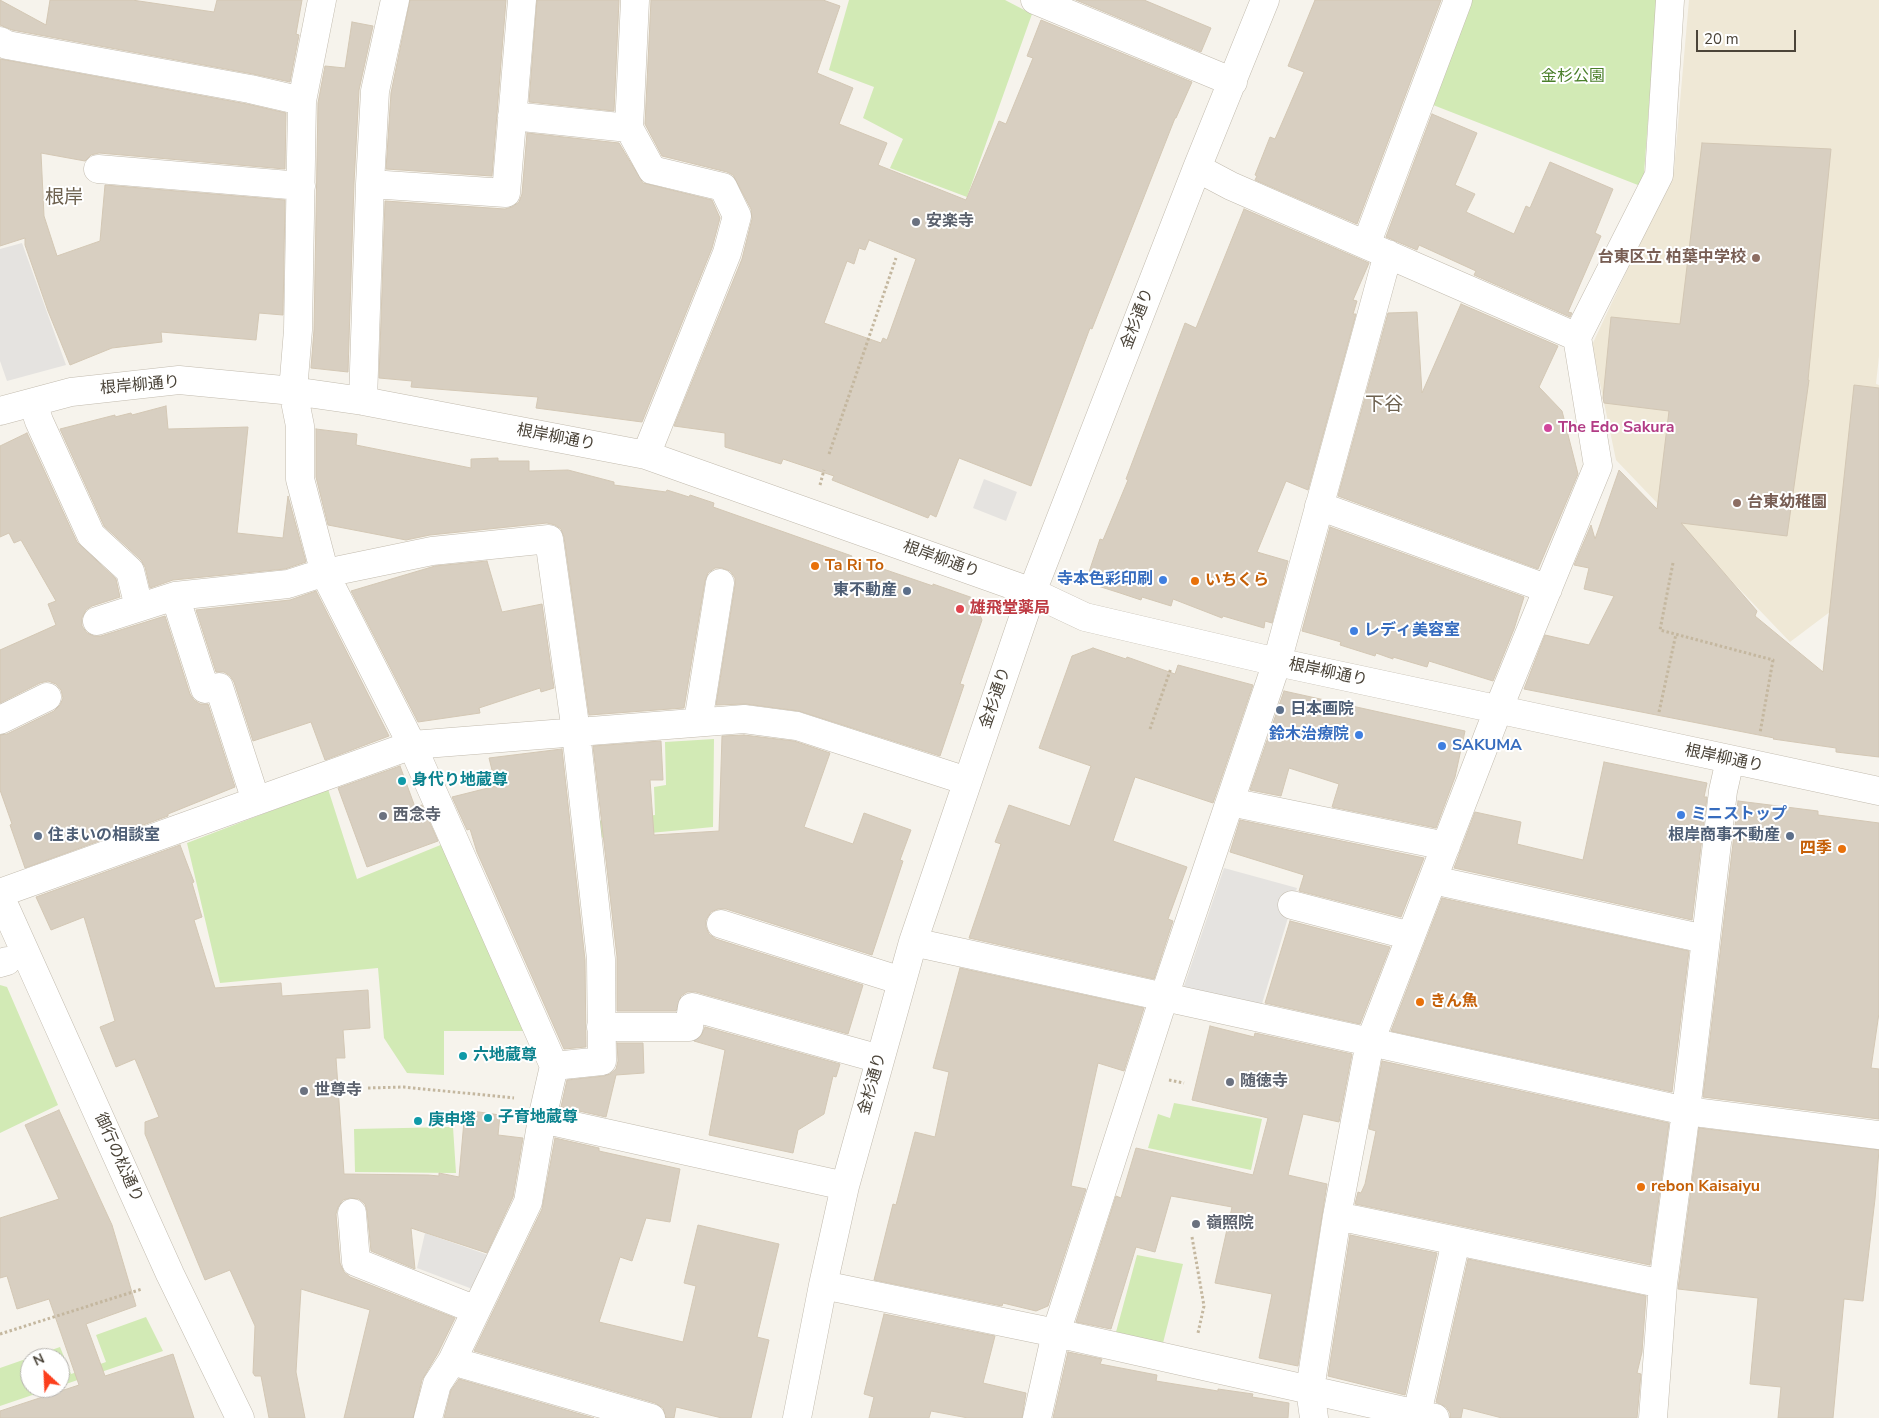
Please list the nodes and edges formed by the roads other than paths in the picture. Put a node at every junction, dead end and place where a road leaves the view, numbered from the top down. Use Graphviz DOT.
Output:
graph roads {
  1 [pos="322,0"];
  2 [pos="395,0"];
  3 [pos="522,0"];
  4 [pos="635,0"];
  5 [pos="1035,0"];
  6 [pos="1265,0"];
  7 [pos="1458,0"];
  8 [pos="1670,0"];
  9 [pos="0,41"];
  10 [pos="1232,82"];
  11 [pos="302,101"];
  12 [pos="512,116"];
  13 [pos="629,128"];
  14 [pos="1197,168"];
  15 [pos="98,169"];
  16 [pos="370,184"];
  17 [pos="301,186"];
  18 [pos="1377,249"];
  19 [pos="1577,337"];
  20 [pos="293,391"];
  21 [pos="363,401"];
  22 [pos="33,403"];
  23 [pos="2,405"];
  24 [pos="646,455"];
  25 [pos="1319,506"];
  26 [pos="325,574"];
  27 [pos="720,583"];
  28 [pos="1548,589"];
  29 [pos="1032,592"];
  30 [pos="175,596"];
  31 [pos="139,607"];
  32 [pos="97,621"];
  33 [pos="1277,662"];
  34 [pos="47,698"];
  35 [pos="1498,710"];
  36 [pos="0,720"];
  37 [pos="698,722"];
  38 [pos="576,732"];
  39 [pos="412,745"];
  40 [pos="1730,760"];
  41 [pos="967,781"];
  42 [pos="1879,791"];
  43 [pos="256,801"];
  44 [pos="1230,802"];
  45 [pos="1446,846"];
  46 [pos="1433,880"];
  47 [pos="0,895"];
  48 [pos="1292,905"];
  49 [pos="721,924"];
  50 [pos="1411,936"];
  51 [pos="1705,938"];
  52 [pos="913,942"];
  53 [pos="902,981"];
  54 [pos="1164,997"];
  55 [pos="602,1027"];
  56 [pos="1370,1042"];
  57 [pos="880,1059"];
  58 [pos="554,1066"];
  59 [pos="544,1110"];
  60 [pos="1686,1110"];
  61 [pos="1879,1135"];
  62 [pos="845,1186"];
  63 [pos="352,1212"];
  64 [pos="1337,1216"];
  65 [pos="1456,1241"];
  66 [pos="1663,1284"];
  67 [pos="823,1285"];
  68 [pos="476,1310"];
  69 [pos="1056,1333"];
  70 [pos="452,1361"];
  71 [pos="1310,1389"];
  72 [pos="1426,1416"];
  73 [pos="240,1418"];
  74 [pos="428,1418"];
  75 [pos="651,1418"];
  76 [pos="797,1418"];
  77 [pos="1037,1418"];
  78 [pos="1314,1418"];
  79 [pos="1653,1418"];
  1 -- 11 [label="street"];
  2 -- 16 [label="street"];
  3 -- 12 [label="street"];
  4 -- 13 [label="street"];
  5 -- 10 [label="street"];
  6 -- 10 [label="street, 金杉通り"];
  7 -- 18 [label="street"];
  8 -- 19 [label="street"];
  9 -- 11 [label="street"];
  10 -- 14 [label="street, 金杉通り"];
  11 -- 17 [label="street"];
  12 -- 13 [label="street"];
  12 -- 16 [label="street"];
  13 -- 24 [label="street"];
  14 -- 18 [label="street"];
  14 -- 29 [label="street, 金杉通り"];
  15 -- 17 [label="street"];
  16 -- 21 [label="street"];
  17 -- 20 [label="street"];
  18 -- 19 [label="street"];
  18 -- 25 [label="street"];
  19 -- 28 [label="street"];
  20 -- 21 [label="street, 根岸柳通り"];
  20 -- 22 [label="street, 根岸柳通り"];
  20 -- 26 [label="street"];
  21 -- 24 [label="street, 根岸柳通り"];
  22 -- 23 [label="street, 根岸柳通り"];
  22 -- 31 [label="street"];
  24 -- 29 [label="street, 根岸柳通り"];
  25 -- 28 [label="street"];
  25 -- 33 [label="street"];
  26 -- 30 [label="street"];
  26 -- 38 [label="street"];
  26 -- 39 [label="street"];
  27 -- 37 [label="street"];
  28 -- 35 [label="street"];
  29 -- 33 [label="street, 根岸柳通り"];
  29 -- 41 [label="street, 金杉通り"];
  30 -- 31 [label="street"];
  30 -- 43 [label="street"];
  31 -- 32 [label="street"];
  33 -- 35 [label="street, 根岸柳通り"];
  33 -- 44 [label="street"];
  34 -- 36 [label="street"];
  35 -- 40 [label="street, 根岸柳通り"];
  35 -- 45 [label="street"];
  37 -- 38 [label="street"];
  37 -- 41 [label="street"];
  38 -- 39 [label="street"];
  38 -- 55 [label="street"];
  39 -- 43 [label="street"];
  39 -- 58 [label="street"];
  40 -- 42 [label="street, 根岸柳通り"];
  40 -- 51 [label="street"];
  41 -- 52 [label="street, 金杉通り"];
  43 -- 47 [label="street"];
  44 -- 45 [label="street"];
  44 -- 54 [label="street"];
  45 -- 46 [label="street"];
  46 -- 50 [label="street"];
  46 -- 51 [label="street"];
  47 -- 73 [label="street, 御行の松通り"];
  48 -- 50 [label="street"];
  49 -- 53 [label="street"];
  50 -- 56 [label="street"];
  51 -- 60 [label="street"];
  52 -- 53 [label="street, 金杉通り"];
  52 -- 54 [label="street"];
  53 -- 57 [label="street, 金杉通り"];
  54 -- 56 [label="street"];
  54 -- 69 [label="street"];
  55 -- 57 [label="street"];
  55 -- 58 [label="street"];
  56 -- 60 [label="street"];
  56 -- 64 [label="street"];
  57 -- 62 [label="street, 金杉通り"];
  58 -- 59 [label="street"];
  59 -- 62 [label="street"];
  59 -- 68 [label="street"];
  60 -- 61 [label="street"];
  60 -- 66 [label="street"];
  62 -- 67 [label="street, 金杉通り"];
  63 -- 68 [label="street"];
  64 -- 65 [label="street"];
  64 -- 71 [label="street"];
  65 -- 66 [label="street"];
  65 -- 72 [label="street"];
  66 -- 79 [label="street"];
  67 -- 69 [label="street"];
  67 -- 76 [label="street, 金杉通り"];
  68 -- 70 [label="street"];
  69 -- 71 [label="street"];
  69 -- 77 [label="street"];
  70 -- 74 [label="street"];
  70 -- 75 [label="street"];
  71 -- 72 [label="street"];
  71 -- 78 [label="street"];
}
